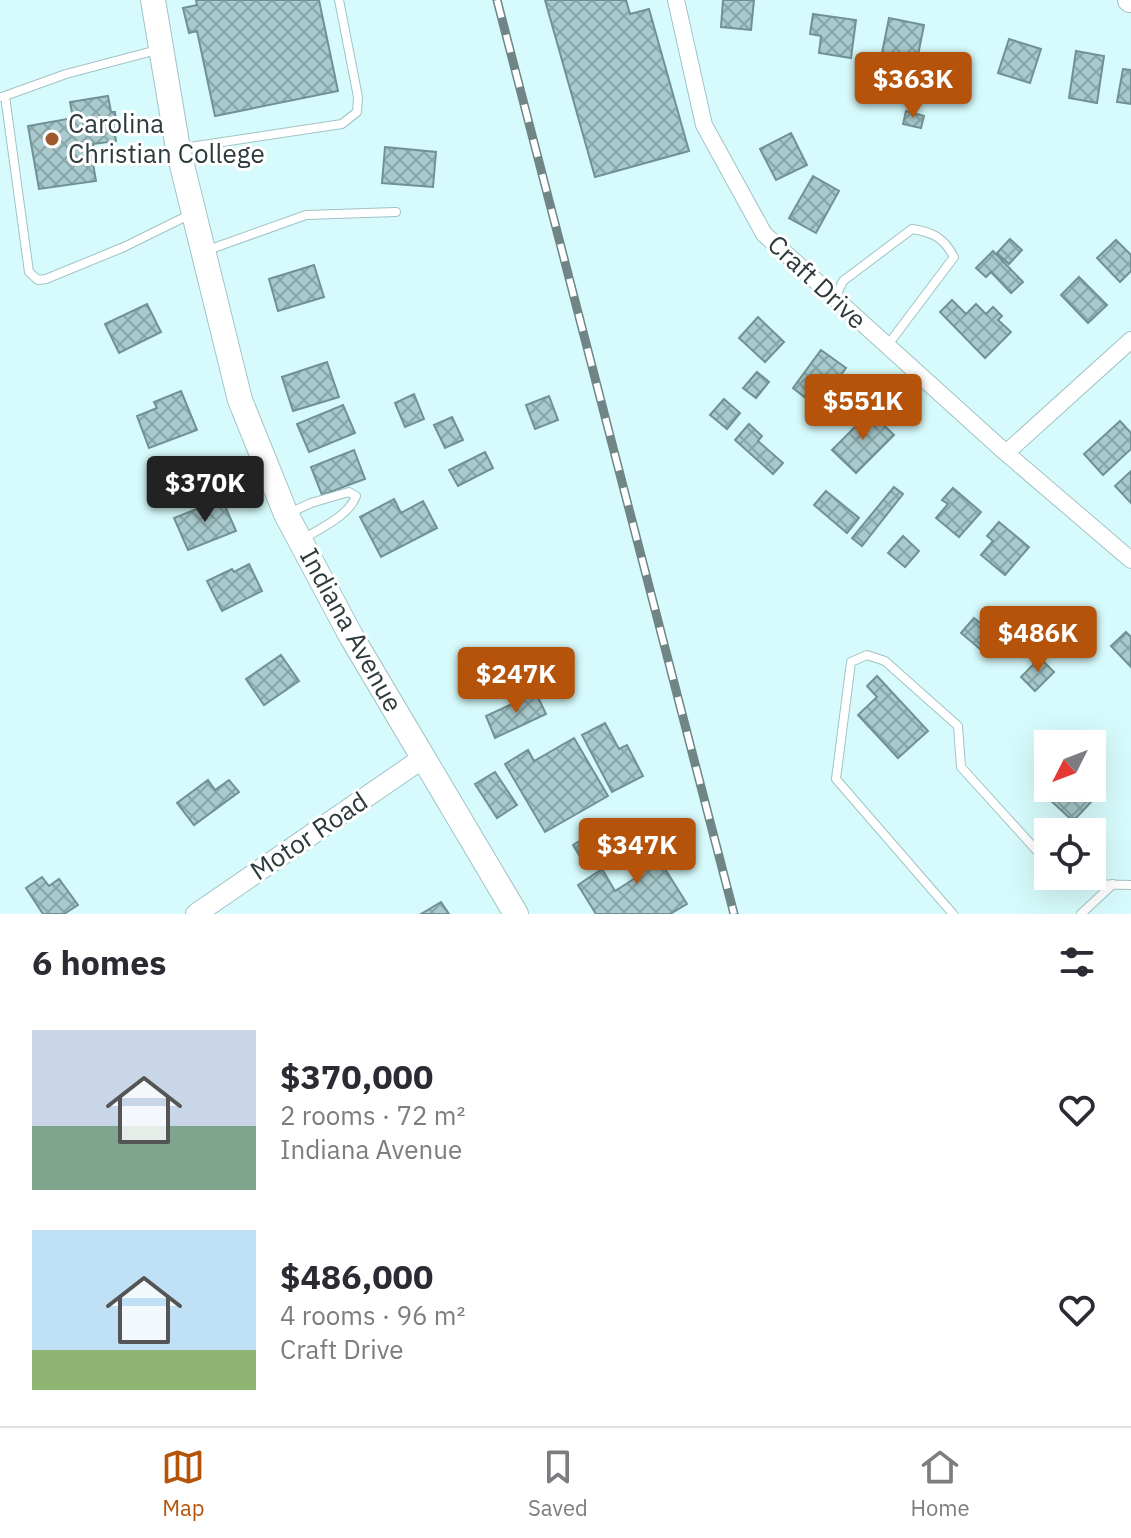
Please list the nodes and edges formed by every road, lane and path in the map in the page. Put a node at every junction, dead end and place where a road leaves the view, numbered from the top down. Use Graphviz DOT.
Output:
graph roads {
  1 [pos="153,0"];
  2 [pos="339,0"];
  3 [pos="676,0"];
  4 [pos="161,48"];
  5 [pos="3,97"];
  6 [pos="178,149"];
  7 [pos="396,212"];
  8 [pos="194,213"];
  9 [pos="203,252"];
  10 [pos="835,299"];
  11 [pos="1131,340"];
  12 [pos="887,346"];
  13 [pos="1006,453"];
  14 [pos="286,514"];
  15 [pos="301,540"];
  16 [pos="1131,560"];
  17 [pos="423,758"];
  18 [pos="1034,848"];
  19 [pos="1106,884"];
  20 [pos="1113,884"];
  21 [pos="1131,885"];
  22 [pos="196,914"];
  23 [pos="516,914"];
  24 [pos="953,914"];
  25 [pos="1081,914"];
  1 -- 4 [label="main road, Indiana Avenue"];
  2 -- 6 [label="lane"];
  3 -- 10 [label="street, Craft Drive"];
  4 -- 5 [label="lane"];
  4 -- 6 [label="main road, Indiana Avenue"];
  5 -- 8 [label="lane"];
  6 -- 8 [label="main road, Indiana Avenue"];
  7 -- 9 [label="lane"];
  8 -- 9 [label="main road, Indiana Avenue"];
  9 -- 14 [label="main road, Indiana Avenue"];
  10 -- 12 [label="street, Craft Drive"];
  10 -- 12 [label="lane"];
  11 -- 13 [label="street"];
  12 -- 13 [label="street, Craft Drive"];
  13 -- 16 [label="street, Craft Drive"];
  14 -- 15 [label="main road, Indiana Avenue"];
  14 -- 15 [label="lane"];
  15 -- 17 [label="main road, Indiana Avenue"];
  17 -- 22 [label="street, Motor Road"];
  17 -- 23 [label="main road, Indiana Avenue"];
  18 -- 24 [label="lane"];
  19 -- 20 [label="lane"];
  20 -- 21 [label="lane"];
  20 -- 25 [label="lane"];
}
